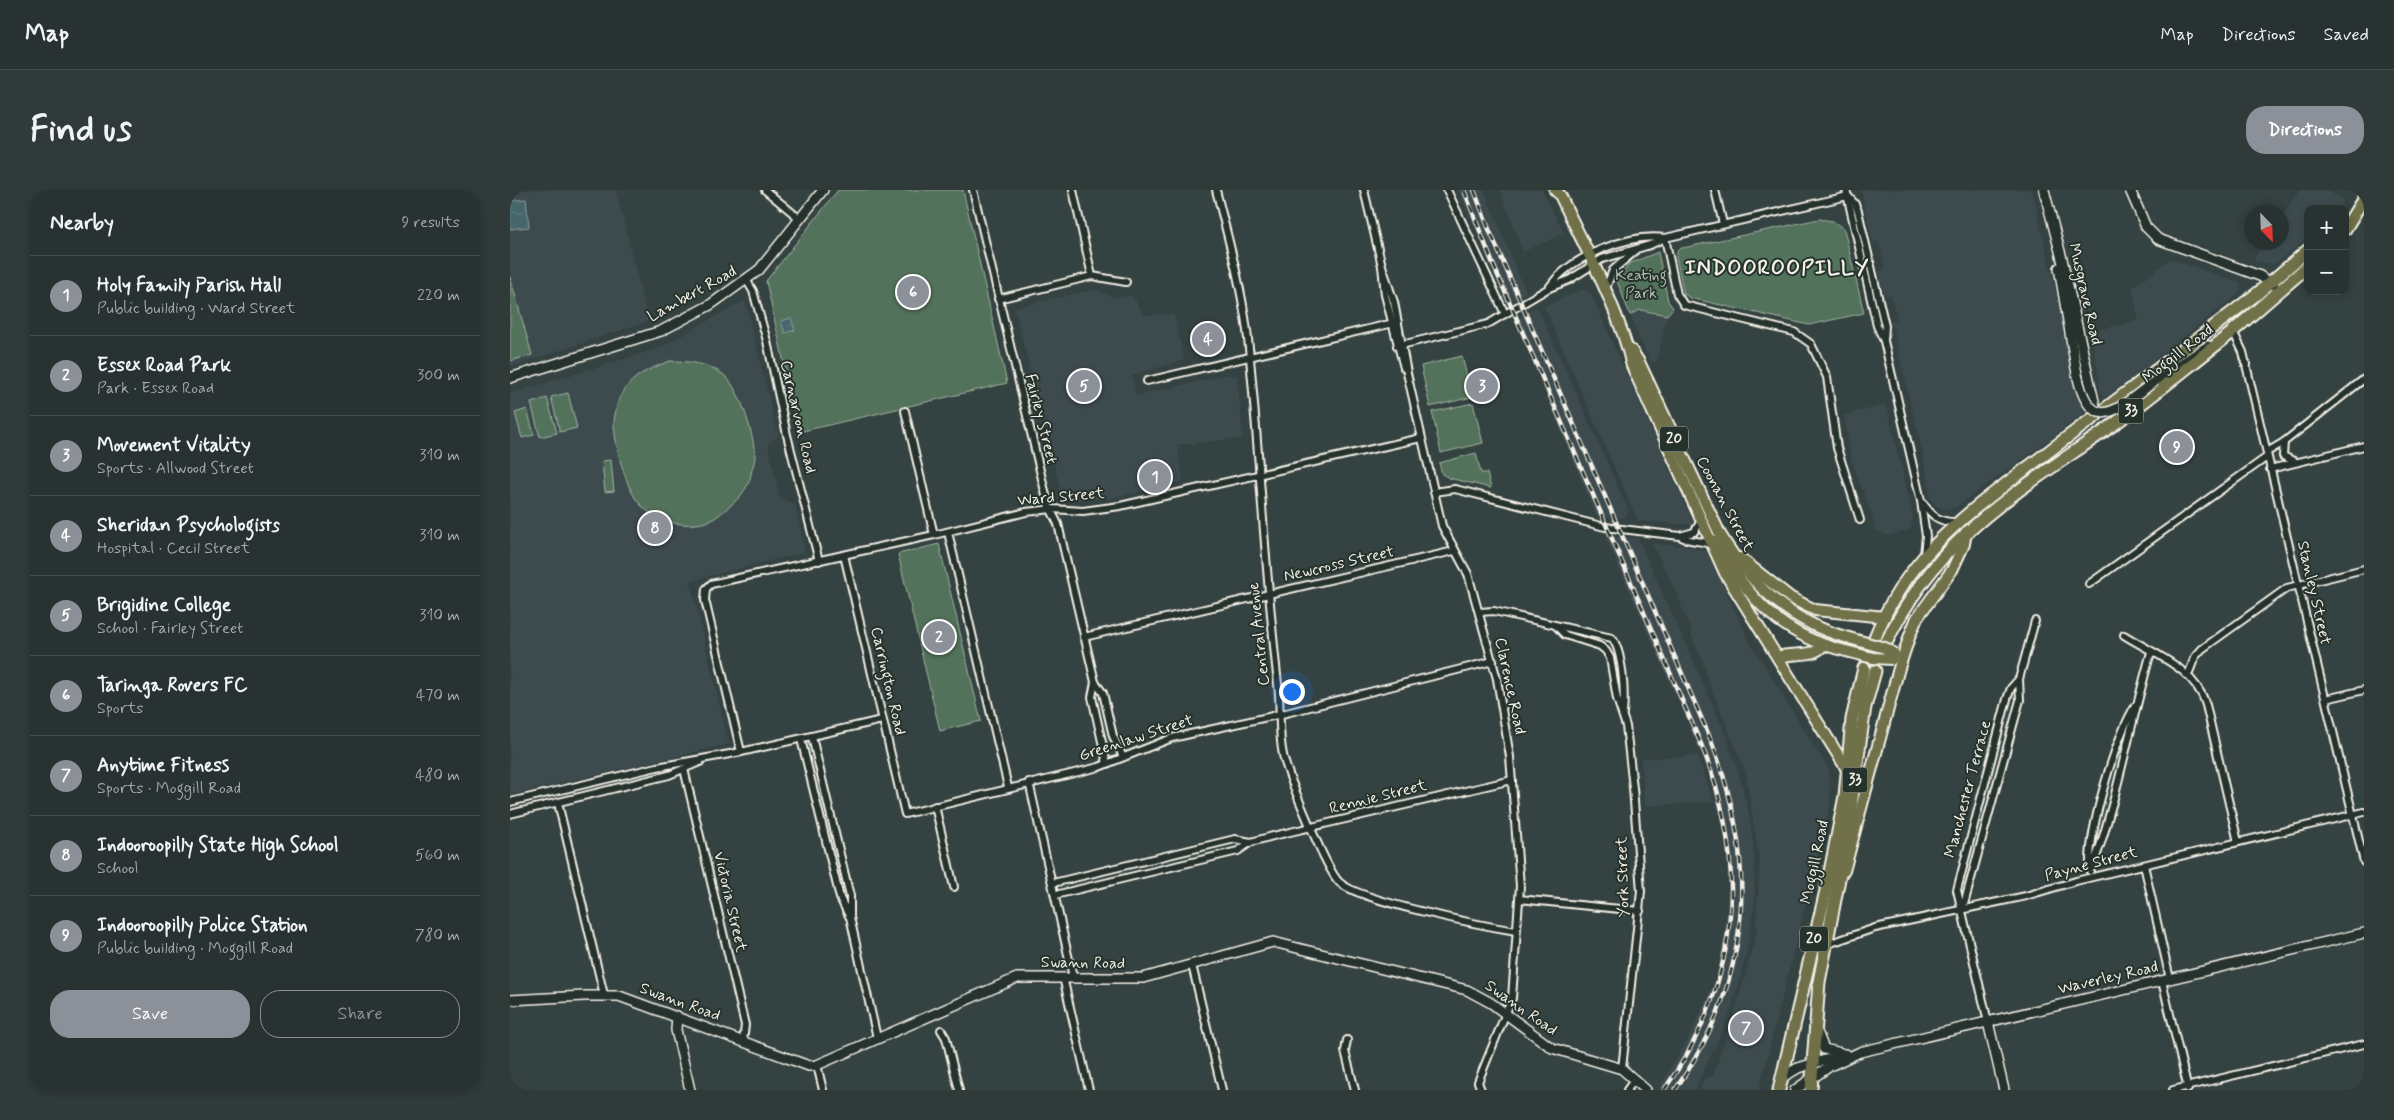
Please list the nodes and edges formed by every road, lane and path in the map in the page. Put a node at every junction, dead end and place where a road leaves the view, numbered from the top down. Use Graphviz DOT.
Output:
graph roads {
  1 [pos="765,190"];
  2 [pos="823,190"];
  3 [pos="973,190"];
  4 [pos="1073,190"];
  5 [pos="1216,190"];
  6 [pos="1364,190"];
  7 [pos="1448,190"];
  8 [pos="1715,190"];
  9 [pos="2044,190"];
  10 [pos="2130,190"];
  11 [pos="1558,192"];
  12 [pos="1847,193"];
  13 [pos="2364,197"];
  14 [pos="2349,211"];
  15 [pos="800,219"];
  16 [pos="2349,222"];
  17 [pos="1723,224"];
  18 [pos="1665,238"];
  19 [pos="2056,240"];
  20 [pos="1644,247"];
  21 [pos="2304,253"];
  22 [pos="1591,260"];
  23 [pos="2304,269"];
  24 [pos="1092,276"];
  25 [pos="746,281"];
  26 [pos="1126,282"];
  27 [pos="2271,282"];
  28 [pos="1549,288"];
  29 [pos="2279,291"];
  30 [pos="1607,296"];
  31 [pos="998,299"];
  32 [pos="1506,314"];
  33 [pos="1395,323"];
  34 [pos="2232,333"];
  35 [pos="1400,345"];
  36 [pos="1627,345"];
  37 [pos="1250,356"];
  38 [pos="510,378"];
  39 [pos="2364,379"];
  40 [pos="1147,381"];
  41 [pos="905,411"];
  42 [pos="2096,413"];
  43 [pos="1421,438"];
  44 [pos="2284,442"];
  45 [pos="2364,446"];
  46 [pos="2267,455"];
  47 [pos="2298,462"];
  48 [pos="1676,464"];
  49 [pos="2270,468"];
  50 [pos="1260,475"];
  51 [pos="1434,492"];
  52 [pos="1921,501"];
  53 [pos="1052,509"];
  54 [pos="1860,520"];
  55 [pos="1701,521"];
  56 [pos="1958,522"];
  57 [pos="948,532"];
  58 [pos="1966,532"];
  59 [pos="934,535"];
  60 [pos="1680,536"];
  61 [pos="1711,546"];
  62 [pos="1454,551"];
  63 [pos="1924,555"];
  64 [pos="844,556"];
  65 [pos="1734,556"];
  66 [pos="819,561"];
  67 [pos="2364,569"];
  68 [pos="2089,584"];
  69 [pos="2298,585"];
  70 [pos="1268,594"];
  71 [pos="1479,612"];
  72 [pos="1885,617"];
  73 [pos="2035,621"];
  74 [pos="1809,623"];
  75 [pos="1556,626"];
  76 [pos="2124,635"];
  77 [pos="1084,638"];
  78 [pos="1874,640"];
  79 [pos="1886,643"];
  80 [pos="1823,645"];
  81 [pos="2151,652"];
  82 [pos="1778,657"];
  83 [pos="1895,660"];
  84 [pos="1493,661"];
  85 [pos="2188,675"];
  86 [pos="2019,679"];
  87 [pos="1095,682"];
  88 [pos="2364,690"];
  89 [pos="2326,699"];
  90 [pos="2136,703"];
  91 [pos="1280,714"];
  92 [pos="1623,714"];
  93 [pos="882,720"];
  94 [pos="812,737"];
  95 [pos="801,739"];
  96 [pos="741,752"];
  97 [pos="1123,756"];
  98 [pos="706,758"];
  99 [pos="1107,764"];
  100 [pos="684,769"];
  101 [pos="1848,771"];
  102 [pos="1512,780"];
  103 [pos="1029,782"];
  104 [pos="1008,787"];
  105 [pos="1845,796"];
  106 [pos="510,802"];
  107 [pos="558,803"];
  108 [pos="935,806"];
  109 [pos="2364,812"];
  110 [pos="510,814"];
  111 [pos="905,814"];
  112 [pos="2353,814"];
  113 [pos="1312,827"];
  114 [pos="1251,842"];
  115 [pos="2238,842"];
  116 [pos="2364,862"];
  117 [pos="2144,865"];
  118 [pos="2089,874"];
  119 [pos="1053,883"];
  120 [pos="954,887"];
  121 [pos="1837,890"];
  122 [pos="1055,895"];
  123 [pos="1519,899"];
  124 [pos="1963,909"];
  125 [pos="1640,911"];
  126 [pos="850,916"];
  127 [pos="1516,931"];
  128 [pos="2364,933"];
  129 [pos="1825,945"];
  130 [pos="1192,965"];
  131 [pos="1063,977"];
  132 [pos="1073,977"];
  133 [pos="2166,980"];
  134 [pos="604,996"];
  135 [pos="510,1000"];
  136 [pos="1505,1014"];
  137 [pos="677,1016"];
  138 [pos="1988,1022"];
  139 [pos="1815,1027"];
  140 [pos="941,1030"];
  141 [pos="877,1038"];
  142 [pos="1347,1040"];
  143 [pos="743,1042"];
  144 [pos="2364,1044"];
  145 [pos="1860,1052"];
  146 [pos="1845,1054"];
  147 [pos="1813,1064"];
  148 [pos="817,1065"];
  149 [pos="1622,1069"];
  150 [pos="1635,1079"];
  151 [pos="1811,1084"];
  152 [pos="1781,1086"];
  153 [pos="2188,1088"];
  154 [pos="1645,1089"];
  155 [pos="690,1090"];
  156 [pos="823,1090"];
  157 [pos="959,1090"];
  158 [pos="1089,1090"];
  159 [pos="1222,1090"];
  160 [pos="1355,1090"];
  161 [pos="1481,1090"];
  162 [pos="1627,1090"];
  163 [pos="1795,1090"];
  164 [pos="2004,1090"];
  165 [pos="2173,1090"];
  1 -- 15 [label="street"];
  2 -- 15 [label="street, Lambert Road"];
  3 -- 31 [label="street, Fairley Street"];
  4 -- 24 [label="street"];
  5 -- 37 [label="street, Central Avenue"];
  6 -- 33 [label="street, Clarence Road"];
  7 -- 32 [label="street"];
  8 -- 17 [label="street"];
  9 -- 19 [label="street, Musgrave Road"];
  10 -- 27 [label="street"];
  11 -- 22 [label="main road, Coonan Street / 20"];
  12 -- 17 [label="street"];
  12 -- 52 [label="street"];
  13 -- 14 [label="highway"];
  13 -- 16 [label="highway"];
  15 -- 25 [label="street, Lambert Road"];
  17 -- 18 [label="street"];
  18 -- 20 [label="street"];
  18 -- 22 [label="street"];
  18 -- 54 [label="street"];
  19 -- 34 [label="street, bridge"];
  19 -- 42 [label="street, Musgrave Road"];
  20 -- 22 [label="street"];
  20 -- 30 [label="street"];
  21 -- 27 [label="highway, Moggill Road / 33"];
  22 -- 28 [label="street"];
  22 -- 28 [label="street"];
  22 -- 30 [label="main road, Coonan Street / 20"];
  23 -- 29 [label="highway, Moggill Road / 33"];
  24 -- 26 [label="street"];
  24 -- 31 [label="street"];
  25 -- 38 [label="street, Lambert Road"];
  25 -- 66 [label="street, Carnarvon Road"];
  27 -- 29 [label="street"];
  27 -- 42 [label="highway, Moggill Road / 33"];
  28 -- 32 [label="street"];
  29 -- 34 [label="highway, Moggill Road / 33"];
  30 -- 36 [label="main road, Coonan Street / 20"];
  31 -- 53 [label="street, Fairley Street"];
  32 -- 35 [label="street"];
  33 -- 35 [label="street, Clarence Road"];
  33 -- 37 [label="street"];
  34 -- 46 [label="street, Stanley Street"];
  34 -- 58 [label="highway, Moggill Road / 33"];
  35 -- 43 [label="street, Clarence Road"];
  36 -- 48 [label="main road, Coonan Street / 20"];
  36 -- 65 [label="main road, Coonan Street / 20"];
  37 -- 40 [label="street"];
  37 -- 50 [label="street, Central Avenue"];
  39 -- 44 [label="street"];
  41 -- 59 [label="street"];
  42 -- 56 [label="highway, Moggill Road / 33"];
  43 -- 50 [label="street, Ward Street"];
  43 -- 51 [label="street, Clarence Road"];
  44 -- 46 [label="street"];
  44 -- 47 [label="street"];
  45 -- 47 [label="street"];
  46 -- 49 [label="street, Stanley Street"];
  46 -- 68 [label="street"];
  47 -- 49 [label="street"];
  48 -- 55 [label="main road, Coonan Street / 20"];
  48 -- 80 [label="main road, Coonan Street"];
  49 -- 69 [label="street, Stanley Street"];
  50 -- 53 [label="street, Ward Street"];
  50 -- 70 [label="street, Central Avenue"];
  51 -- 60 [label="street"];
  51 -- 62 [label="street, Clarence Road"];
  52 -- 56 [label="street"];
  52 -- 63 [label="street"];
  53 -- 57 [label="street, Ward Street"];
  53 -- 77 [label="street, Fairley Street"];
  55 -- 60 [label="street"];
  55 -- 61 [label="main road, Coonan Street / 20"];
  56 -- 63 [label="highway, Moggill Road / 33"];
  57 -- 59 [label="street, Ward Street"];
  57 -- 104 [label="street"];
  58 -- 79 [label="highway, Moggill Road / 33"];
  58 -- 83 [label="main road"];
  59 -- 64 [label="street, Ward Street"];
  60 -- 61 [label="street"];
  61 -- 82 [label="main road, Coonan Street / 20"];
  62 -- 70 [label="street, Newcross Street"];
  62 -- 71 [label="street, Clarence Road"];
  63 -- 72 [label="highway, Moggill Road / 33"];
  64 -- 66 [label="street, Ward Street"];
  64 -- 93 [label="street, Carrington Road"];
  65 -- 72 [label="main road"];
  65 -- 74 [label="main road, Coonan Street / 20"];
  66 -- 96 [label="street, Ward Street"];
  67 -- 69 [label="street"];
  69 -- 85 [label="street"];
  69 -- 89 [label="street, Stanley Street"];
  70 -- 77 [label="street, Newcross Street"];
  70 -- 91 [label="street, Central Avenue"];
  71 -- 75 [label="street, York Street"];
  71 -- 84 [label="street, Clarence Road"];
  72 -- 78 [label="highway, Moggill Road / 33"];
  73 -- 86 [label="street, Manchester Terrace"];
  74 -- 80 [label="main road"];
  74 -- 83 [label="main road, Coonan Street / 20, bridge"];
  75 -- 92 [label="street, York Street"];
  75 -- 92 [label="street, York Street"];
  76 -- 81 [label="street"];
  77 -- 87 [label="street, Fairley Street"];
  80 -- 82 [label="main road"];
  80 -- 83 [label="main road, Coonan Street, bridge"];
  81 -- 85 [label="street"];
  81 -- 90 [label="street"];
  82 -- 101 [label="main road, Coonan Street / 20"];
  83 -- 121 [label="main road, Moggill Road / 20"];
  84 -- 91 [label="street, Greenlaw Street"];
  84 -- 102 [label="street, Clarence Road"];
  85 -- 115 [label="street"];
  86 -- 124 [label="street, Manchester Terrace"];
  86 -- 124 [label="street, Manchester Terrace"];
  87 -- 97 [label="street, Fairley Street"];
  87 -- 99 [label="street, Fairley Street"];
  88 -- 89 [label="street"];
  89 -- 112 [label="street, Stanley Street"];
  90 -- 118 [label="street"];
  90 -- 118 [label="street"];
  91 -- 97 [label="street, Greenlaw Street"];
  91 -- 113 [label="street, Central Avenue"];
  92 -- 125 [label="street, York Street"];
  93 -- 94 [label="street"];
  93 -- 111 [label="street, Carrington Road"];
  94 -- 95 [label="street"];
  94 -- 126 [label="street"];
  95 -- 96 [label="street"];
  95 -- 126 [label="street"];
  96 -- 98 [label="street"];
  97 -- 99 [label="street, Greenlaw Street"];
  98 -- 100 [label="street"];
  98 -- 106 [label="street"];
  99 -- 103 [label="street, Greenlaw Street"];
  100 -- 107 [label="street"];
  100 -- 143 [label="street, Victoria Street"];
  101 -- 105 [label="highway, Moggill Road / 33"];
  101 -- 121 [label="highway, Moggill Road / 33"];
  102 -- 113 [label="street, Rennie Street"];
  102 -- 123 [label="street, Clarence Road"];
  103 -- 104 [label="street, Greenlaw Street"];
  103 -- 119 [label="street"];
  104 -- 108 [label="street, Greenlaw Street"];
  105 -- 152 [label="highway, Moggill Road / 20"];
  107 -- 110 [label="street"];
  107 -- 134 [label="street"];
  108 -- 111 [label="street, Greenlaw Street"];
  108 -- 120 [label="street"];
  109 -- 112 [label="street, Payne Street"];
  112 -- 115 [label="street, Payne Street"];
  112 -- 116 [label="street, Stanley Street"];
  113 -- 114 [label="street, Rennie Street"];
  113 -- 127 [label="street, Central Avenue"];
  114 -- 119 [label="street, Rennie Street"];
  114 -- 122 [label="street, Rennie Street"];
  115 -- 117 [label="street, Payne Street"];
  117 -- 118 [label="street, Payne Street"];
  117 -- 133 [label="street"];
  118 -- 124 [label="street, Payne Street"];
  119 -- 122 [label="street"];
  121 -- 129 [label="highway, Moggill Road / 20"];
  122 -- 132 [label="street"];
  123 -- 125 [label="street"];
  123 -- 127 [label="street, Clarence Road"];
  124 -- 129 [label="street, Payne Street"];
  124 -- 138 [label="street, Manchester Terrace"];
  125 -- 149 [label="street, York Street"];
  126 -- 141 [label="street"];
  127 -- 136 [label="street, Clarence Road"];
  128 -- 133 [label="street, Waverley Road"];
  129 -- 139 [label="highway, Moggill Road / 20"];
  130 -- 132 [label="street, Swann Road"];
  130 -- 136 [label="street, Swann Road"];
  130 -- 159 [label="street"];
  131 -- 132 [label="street, Swann Road"];
  131 -- 141 [label="street, Swann Road"];
  131 -- 158 [label="street"];
  133 -- 138 [label="street, Waverley Road"];
  133 -- 153 [label="street"];
  134 -- 135 [label="street, Swann Road"];
  134 -- 137 [label="street, Swann Road"];
  136 -- 149 [label="street, Swann Road"];
  136 -- 161 [label="street, Clarence Road"];
  137 -- 143 [label="street, Swann Road"];
  137 -- 155 [label="street"];
  138 -- 145 [label="street, Waverley Road"];
  138 -- 164 [label="street, Manchester Terrace"];
  139 -- 146 [label="street"];
  139 -- 147 [label="highway, Moggill Road / 20"];
  140 -- 157 [label="street"];
  141 -- 148 [label="street, Swann Road"];
  142 -- 160 [label="street"];
  143 -- 148 [label="street, Swann Road"];
  144 -- 153 [label="street"];
  145 -- 146 [label="street, Waverley Road"];
  145 -- 151 [label="street, Waverley Road"];
  146 -- 147 [label="street, Waverley Road"];
  147 -- 151 [label="highway, Moggill Road / 20"];
  147 -- 152 [label="street, Waverley Road"];
  148 -- 156 [label="street"];
  149 -- 150 [label="street, Swann Road"];
  150 -- 154 [label="street, Swann Road"];
  150 -- 162 [label="street"];
  151 -- 163 [label="street, Waverley Road"];
  153 -- 165 [label="street"];
}
